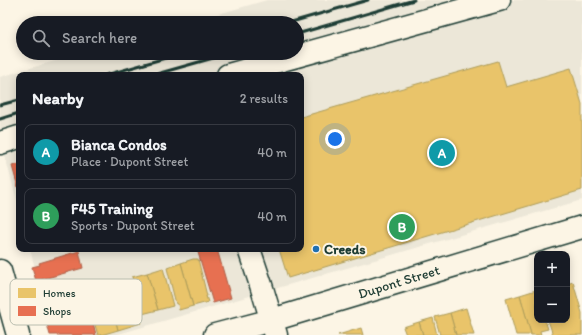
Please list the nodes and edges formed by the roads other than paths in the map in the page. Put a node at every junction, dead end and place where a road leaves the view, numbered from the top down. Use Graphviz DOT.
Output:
graph roads {
  1 [pos="499,0"];
  2 [pos="304,54"];
  3 [pos="282,60"];
  4 [pos="239,72"];
  5 [pos="582,227"];
  6 [pos="250,252"];
  7 [pos="0,271"];
  8 [pos="4,302"];
  9 [pos="10,316"];
  10 [pos="14,325"];
  11 [pos="274,328"];
  12 [pos="18,335"];
  13 [pos="215,335"];
  1 -- 2 [label="main road"];
  3 -- 4 [label="main road"];
  5 -- 11 [label="main road, Dupont Street"];
  6 -- 11 [label="main road"];
  7 -- 8 [label="main road"];
  8 -- 9 [label="main road"];
  10 -- 12 [label="main road"];
  11 -- 13 [label="main road, Dupont Street"];
}
